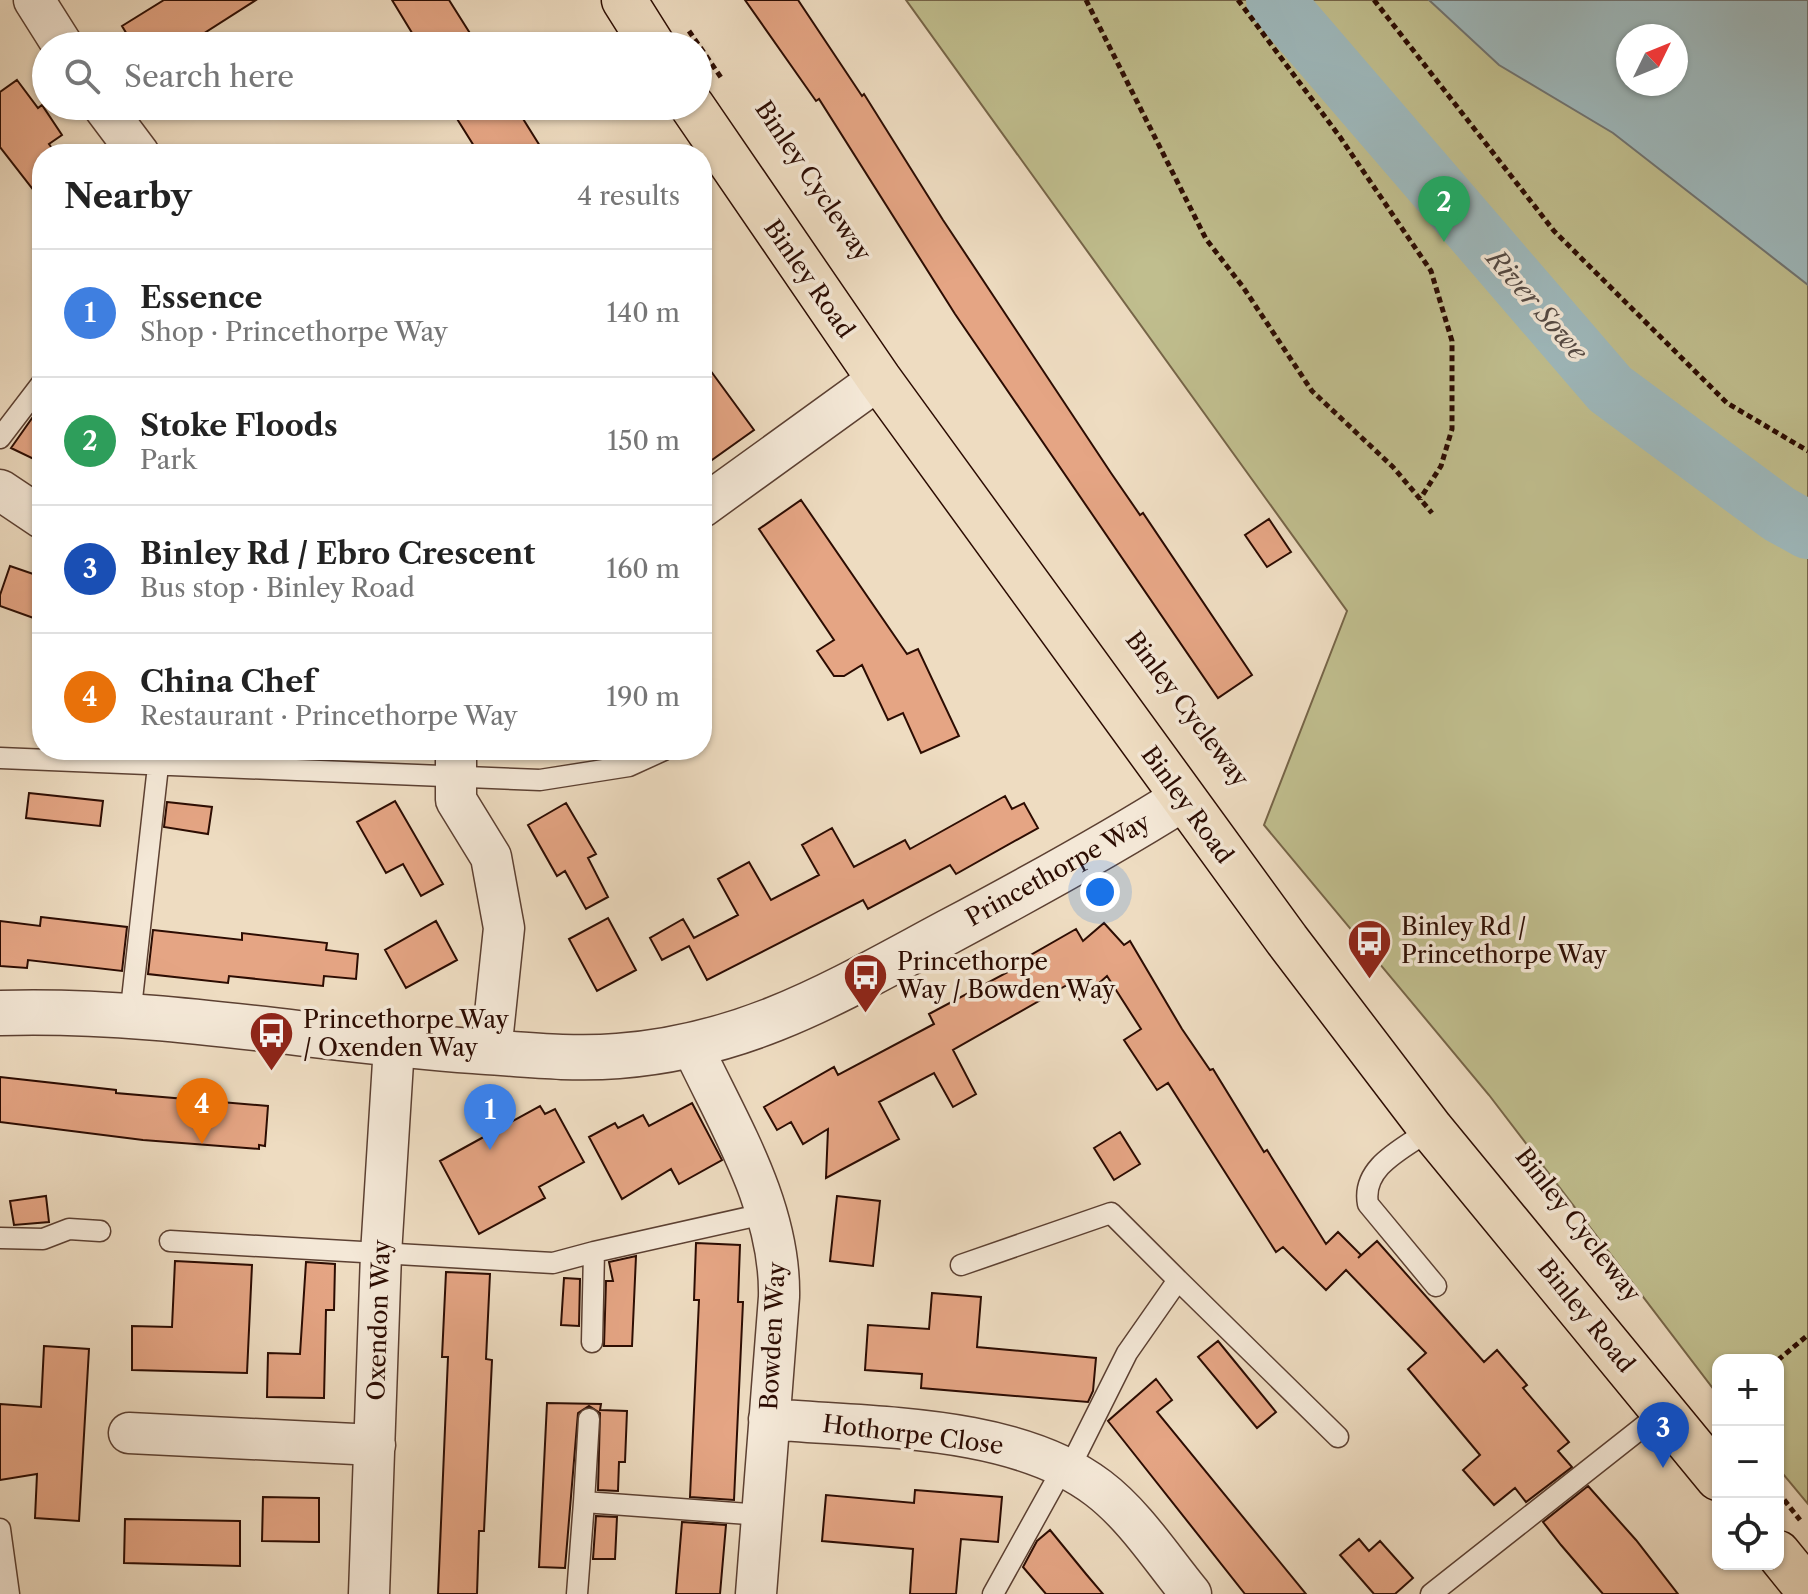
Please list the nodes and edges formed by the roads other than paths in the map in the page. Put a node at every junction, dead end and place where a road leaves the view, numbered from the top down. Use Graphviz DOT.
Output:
graph roads {
  1 [pos="624,0"];
  2 [pos="41,2"];
  3 [pos="56,32"];
  4 [pos="665,32"];
  5 [pos="712,101"];
  6 [pos="114,120"];
  7 [pos="132,144"];
  8 [pos="879,379"];
  9 [pos="32,396"];
  10 [pos="0,438"];
  11 [pos="0,490"];
  12 [pos="712,500"];
  13 [pos="32,511"];
  14 [pos="0,758"];
  15 [pos="32,760"];
  16 [pos="40,760"];
  17 [pos="642,760"];
  18 [pos="456,764"];
  19 [pos="158,766"];
  20 [pos="1182,799"];
  21 [pos="0,1013"];
  22 [pos="130,1017"];
  23 [pos="394,1046"];
  24 [pos="692,1046"];
  25 [pos="491,1052"];
  26 [pos="1431,1129"];
  27 [pos="768,1213"];
  28 [pos="100,1231"];
  29 [pos="0,1238"];
  30 [pos="170,1241"];
  31 [pos="594,1252"];
  32 [pos="381,1254"];
  33 [pos="961,1265"];
  34 [pos="1178,1280"];
  35 [pos="1436,1286"];
  36 [pos="592,1342"];
  37 [pos="1663,1411"];
  38 [pos="589,1419"];
  39 [pos="769,1419"];
  40 [pos="129,1433"];
  41 [pos="1338,1437"];
  42 [pos="375,1445"];
  43 [pos="1067,1468"];
  44 [pos="1712,1471"];
  45 [pos="584,1502"];
  46 [pos="762,1515"];
  47 [pos="0,1529"];
  48 [pos="1784,1560"];
  49 [pos="1808,1590"];
  50 [pos="9,1594"];
  51 [pos="369,1594"];
  52 [pos="577,1594"];
  53 [pos="756,1594"];
  54 [pos="993,1594"];
  55 [pos="1191,1594"];
  56 [pos="1431,1594"];
  1 -- 4 [label="main road"];
  2 -- 3 [label="street"];
  5 -- 8 [label="main road, Binley Road"];
  6 -- 7 [label="street"];
  8 -- 12 [label="street"];
  8 -- 20 [label="main road, Binley Road"];
  9 -- 10 [label="lane"];
  11 -- 13 [label="street"];
  14 -- 15 [label="lane"];
  16 -- 19 [label="lane"];
  17 -- 18 [label="lane"];
  18 -- 19 [label="lane"];
  18 -- 25 [label="street"];
  19 -- 22 [label="lane"];
  20 -- 24 [label="street, Princethorpe Way"];
  20 -- 26 [label="main road, Binley Road"];
  21 -- 22 [label="street, Princethorpe Way"];
  22 -- 23 [label="street, Princethorpe Way"];
  23 -- 25 [label="street, Princethorpe Way"];
  23 -- 32 [label="street, Oxendon Way"];
  24 -- 25 [label="street, Princethorpe Way"];
  24 -- 27 [label="street, Bowden Way"];
  26 -- 35 [label="lane"];
  26 -- 37 [label="main road, Binley Road"];
  27 -- 31 [label="lane"];
  27 -- 39 [label="street, Bowden Way"];
  28 -- 29 [label="lane"];
  30 -- 32 [label="lane"];
  31 -- 32 [label="lane"];
  31 -- 36 [label="lane"];
  32 -- 42 [label="street, Oxendon Way"];
  33 -- 34 [label="lane"];
  34 -- 41 [label="lane"];
  34 -- 43 [label="lane"];
  37 -- 44 [label="main road, Binley Road"];
  37 -- 56 [label="lane"];
  38 -- 45 [label="lane"];
  39 -- 43 [label="street, Hothorpe Close"];
  39 -- 46 [label="street, Bowden Way"];
  40 -- 42 [label="street"];
  42 -- 51 [label="street, Oxendon Way"];
  43 -- 54 [label="lane"];
  43 -- 55 [label="street, Hothorpe Close"];
  45 -- 46 [label="lane"];
  45 -- 52 [label="lane"];
  46 -- 53 [label="street, Bowden Way"];
  47 -- 50 [label="lane"];
  48 -- 49 [label="main road"];
}
